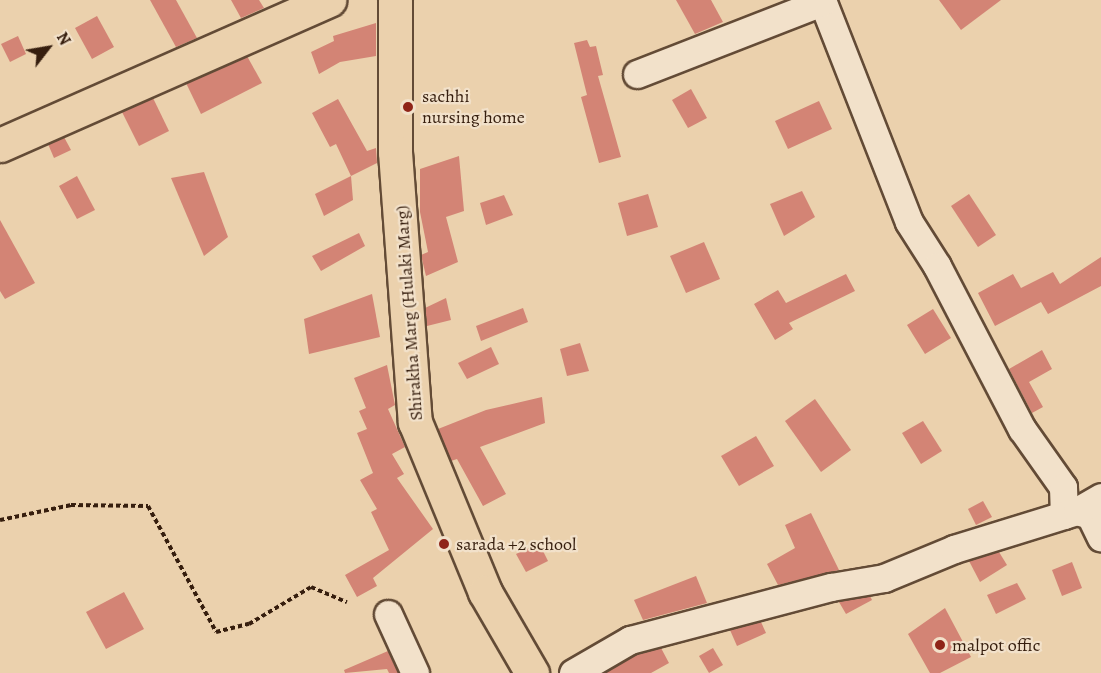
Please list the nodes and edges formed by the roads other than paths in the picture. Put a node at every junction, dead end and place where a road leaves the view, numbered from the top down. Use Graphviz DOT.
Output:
graph roads {
  1 [pos="329,0"];
  2 [pos="395,0"];
  3 [pos="822,1"];
  4 [pos="637,74"];
  5 [pos="0,146"];
  6 [pos="1101,497"];
  7 [pos="1070,513"];
  8 [pos="1101,538"];
  9 [pos="387,614"];
  10 [pos="415,673"];
  11 [pos="532,673"];
  12 [pos="573,673"];
  1 -- 5 [label="main road"];
  2 -- 11 [label="main road, Shirakha Marg (Hulaki Marg)"];
  3 -- 4 [label="street"];
  3 -- 7 [label="street"];
  6 -- 7 [label="street"];
  7 -- 8 [label="street"];
  7 -- 12 [label="street"];
  9 -- 10 [label="street"];
}
